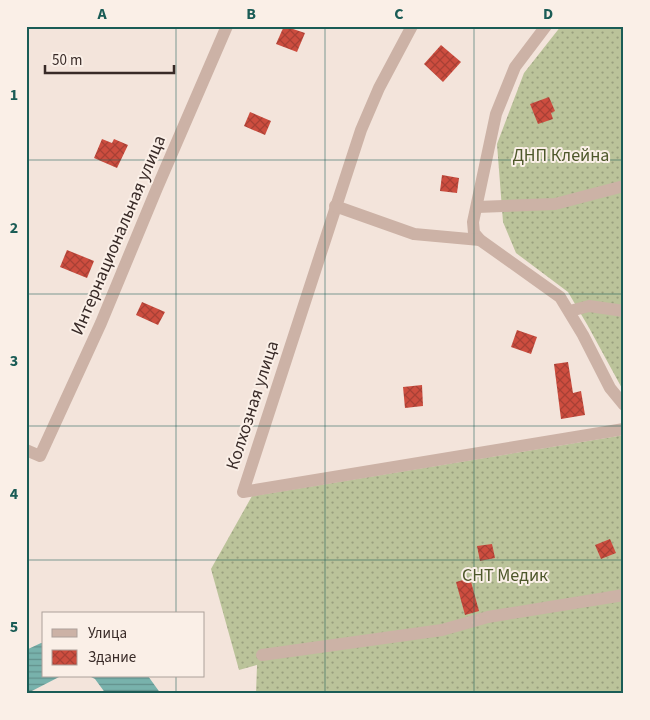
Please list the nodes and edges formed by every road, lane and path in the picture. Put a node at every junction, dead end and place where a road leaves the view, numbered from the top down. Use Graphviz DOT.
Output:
graph roads {
  1 [pos="227,26"];
  2 [pos="412,26"];
  3 [pos="546,26"];
  4 [pos="624,186"];
  5 [pos="335,206"];
  6 [pos="477,207"];
  7 [pos="480,240"];
  8 [pos="570,311"];
  9 [pos="624,311"];
  10 [pos="624,405"];
  11 [pos="624,429"];
  12 [pos="26,450"];
  13 [pos="624,595"];
  14 [pos="262,655"];
  1 -- 12 [label="street, Интернациональная улица"];
  2 -- 5 [label="street, Колхозная улица"];
  3 -- 6 [label="street"];
  4 -- 6 [label="street"];
  5 -- 7 [label="street"];
  5 -- 11 [label="street, Колхозная улица"];
  6 -- 7 [label="street"];
  7 -- 8 [label="street"];
  8 -- 9 [label="street"];
  8 -- 10 [label="street"];
  13 -- 14 [label="street"];
}
